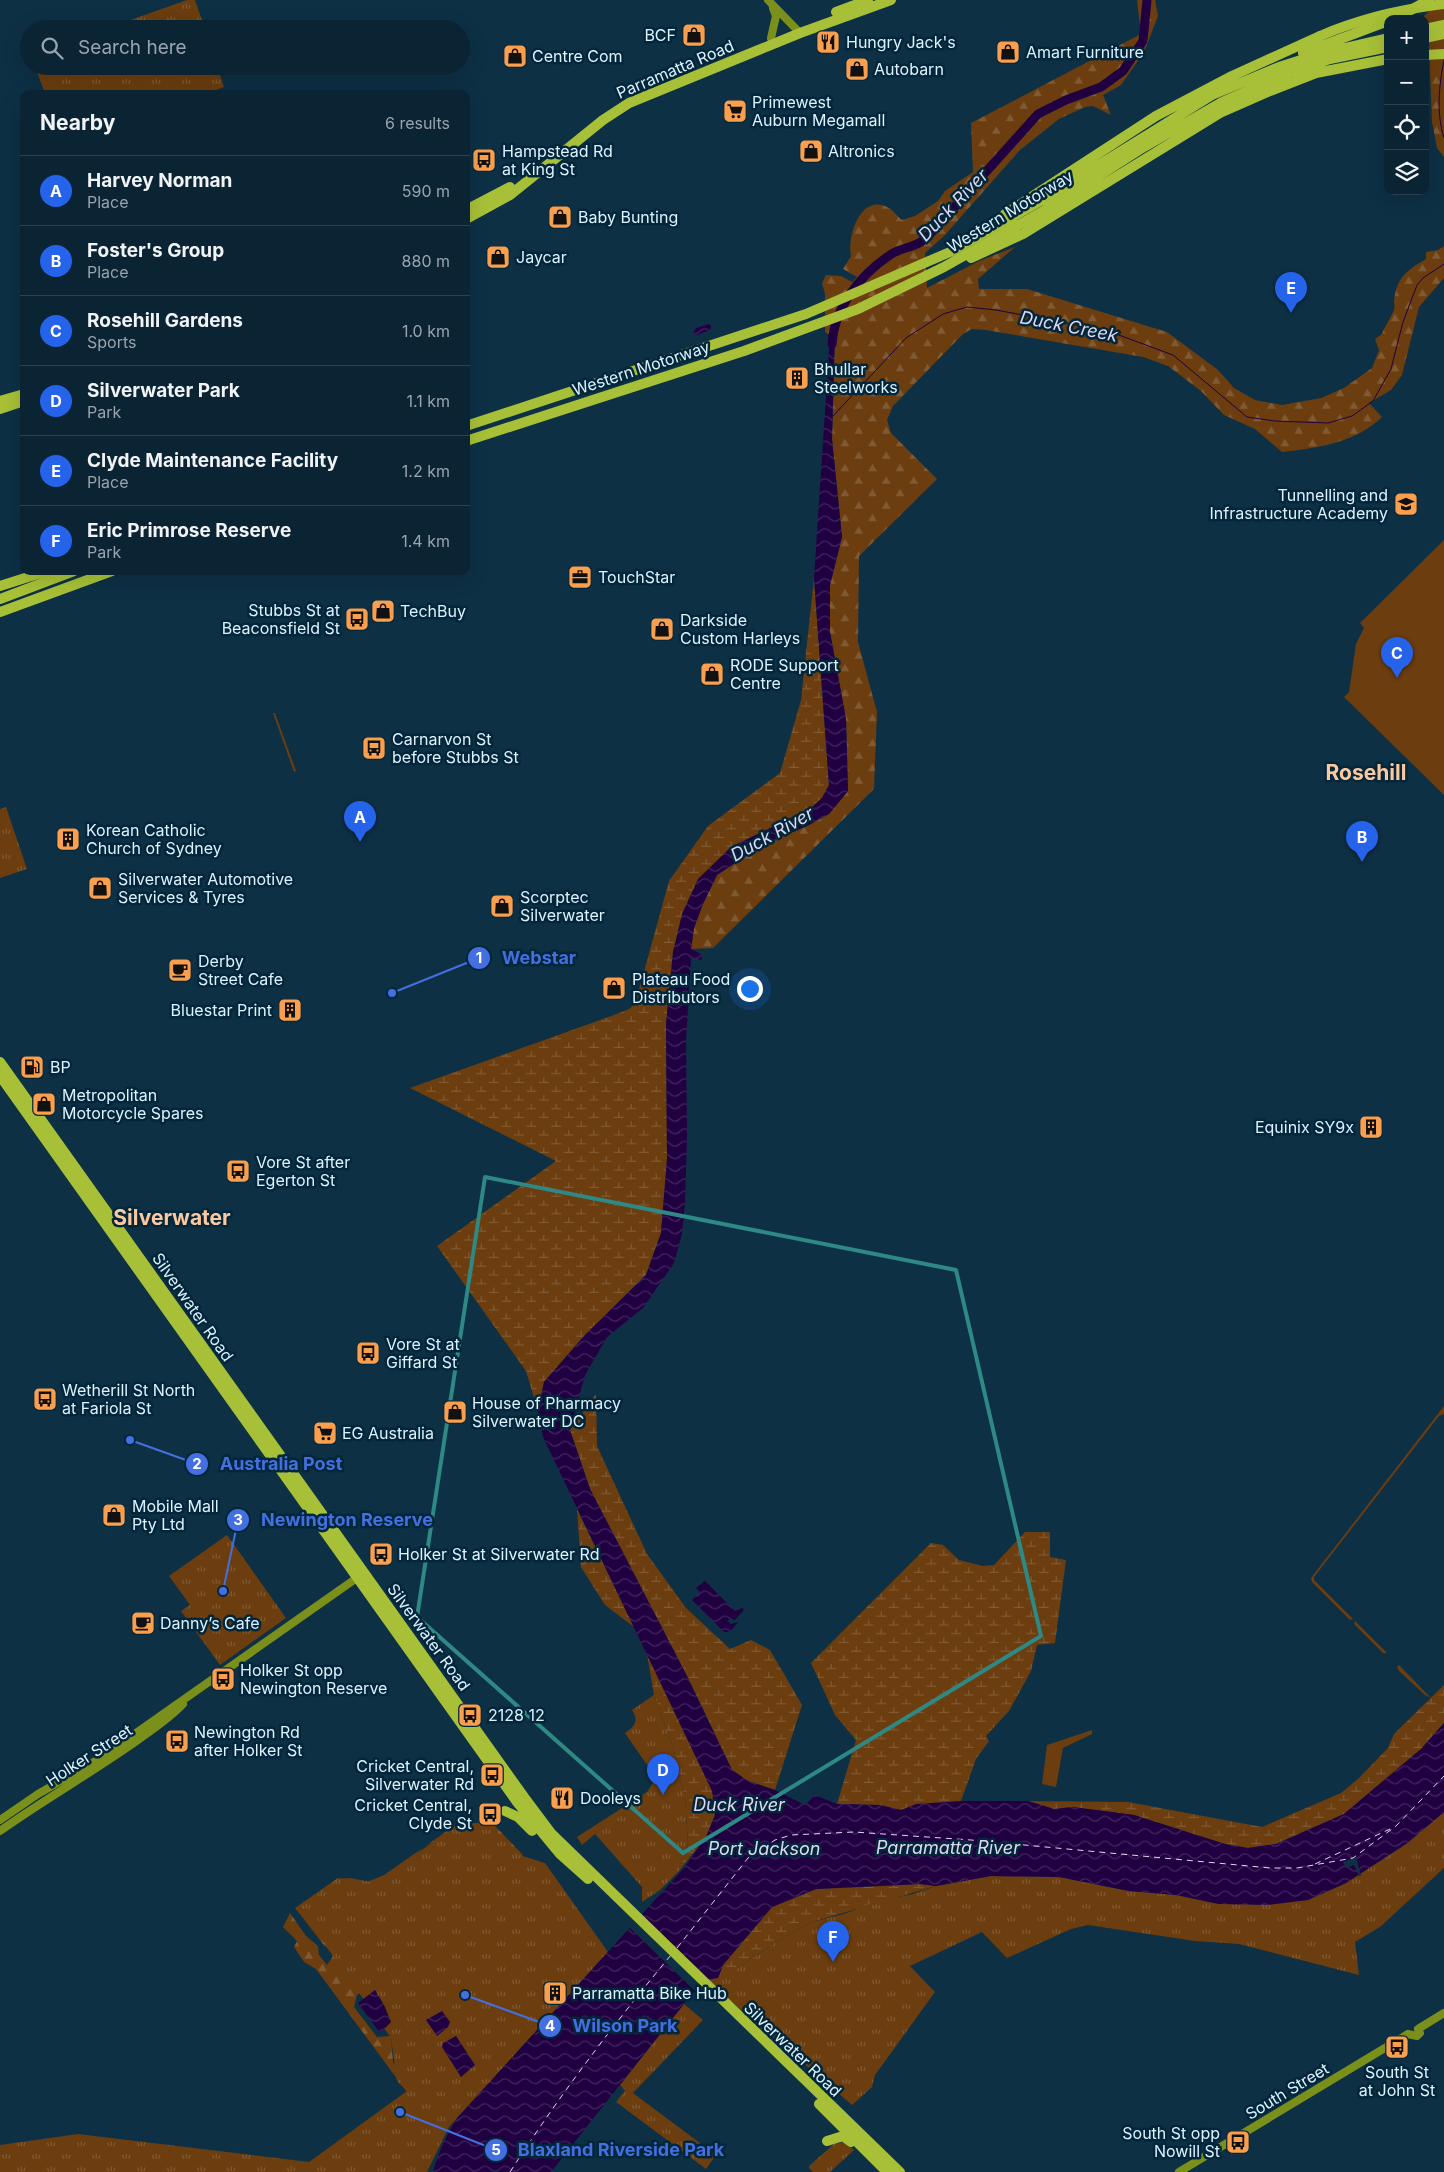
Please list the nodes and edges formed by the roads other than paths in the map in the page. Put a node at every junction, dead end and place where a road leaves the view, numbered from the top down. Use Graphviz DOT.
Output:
graph roads {
  1 [pos="868,0"];
  2 [pos="891,0"];
  3 [pos="1428,0"];
  4 [pos="770,2"];
  5 [pos="1444,4"];
  6 [pos="1401,15"];
  7 [pos="1384,23"];
  8 [pos="1444,25"];
  9 [pos="1429,28"];
  10 [pos="798,31"];
  11 [pos="1444,34"];
  12 [pos="1429,37"];
  13 [pos="771,38"];
  14 [pos="1384,39"];
  15 [pos="1384,46"];
  16 [pos="1327,52"];
  17 [pos="1444,54"];
  18 [pos="1429,55"];
  19 [pos="1384,59"];
  20 [pos="1137,146"];
  21 [pos="1110,157"];
  22 [pos="470,208"];
  23 [pos="470,217"];
  24 [pos="944,267"];
  25 [pos="20,395"];
  26 [pos="0,401"];
  27 [pos="20,403"];
  28 [pos="0,409"];
  29 [pos="470,425"];
  30 [pos="470,440"];
  31 [pos="34,575"];
  32 [pos="63,575"];
  33 [pos="101,575"];
  34 [pos="0,586"];
  35 [pos="56,592"];
  36 [pos="0,599"];
  37 [pos="0,612"];
  38 [pos="0,620"];
  39 [pos="0,1062"];
  40 [pos="0,1076"];
  41 [pos="361,1575"];
  42 [pos="189,1697"];
  43 [pos="505,1811"];
  44 [pos="0,1820"];
  45 [pos="0,1831"];
  46 [pos="564,1853"];
  47 [pos="718,2001"];
  48 [pos="1444,2013"];
  49 [pos="824,2109"];
  50 [pos="887,2171"];
  51 [pos="900,2172"];
  52 [pos="1179,2172"];
  1 -- 10 [label="highway, Parramatta Road"];
  2 -- 10 [label="highway, Parramatta Road"];
  3 -- 6 [label="highway"];
  4 -- 10 [label="main road"];
  4 -- 13 [label="main road"];
  5 -- 16 [label="highway, Western Motorway, bridge"];
  7 -- 16 [label="highway"];
  8 -- 9 [label="highway"];
  10 -- 13 [label="highway, Parramatta Road"];
  10 -- 23 [label="highway, Parramatta Road"];
  11 -- 12 [label="highway"];
  13 -- 22 [label="highway, Parramatta Road"];
  14 -- 16 [label="highway, Western Motorway"];
  15 -- 16 [label="highway, Western Motorway"];
  16 -- 19 [label="highway"];
  16 -- 20 [label="highway, Western Motorway"];
  16 -- 20 [label="highway, Western Motorway"];
  16 -- 21 [label="highway, Western Motorway"];
  16 -- 24 [label="highway"];
  17 -- 18 [label="highway"];
  20 -- 21 [label="highway, Western Motorway"];
  21 -- 24 [label="highway, Western Motorway"];
  21 -- 29 [label="highway, Western Motorway"];
  24 -- 30 [label="highway, Western Motorway"];
  25 -- 26 [label="highway"];
  27 -- 28 [label="highway"];
  31 -- 34 [label="highway"];
  32 -- 36 [label="highway"];
  33 -- 35 [label="highway"];
  35 -- 37 [label="highway"];
  35 -- 38 [label="highway"];
  39 -- 41 [label="highway, Silverwater Road"];
  40 -- 41 [label="highway, Silverwater Road"];
  41 -- 42 [label="main road, Holker Street"];
  41 -- 46 [label="highway, Silverwater Road"];
  42 -- 44 [label="main road, Holker Street"];
  42 -- 45 [label="main road, Holker Street"];
  43 -- 46 [label="highway"];
  46 -- 47 [label="highway, Silverwater Road"];
  47 -- 49 [label="highway, Silverwater Road"];
  47 -- 51 [label="highway, Silverwater Road"];
  48 -- 52 [label="main road, South Street"];
  49 -- 50 [label="highway, Silverwater Road"];
  49 -- 50 [label="highway"];
}
